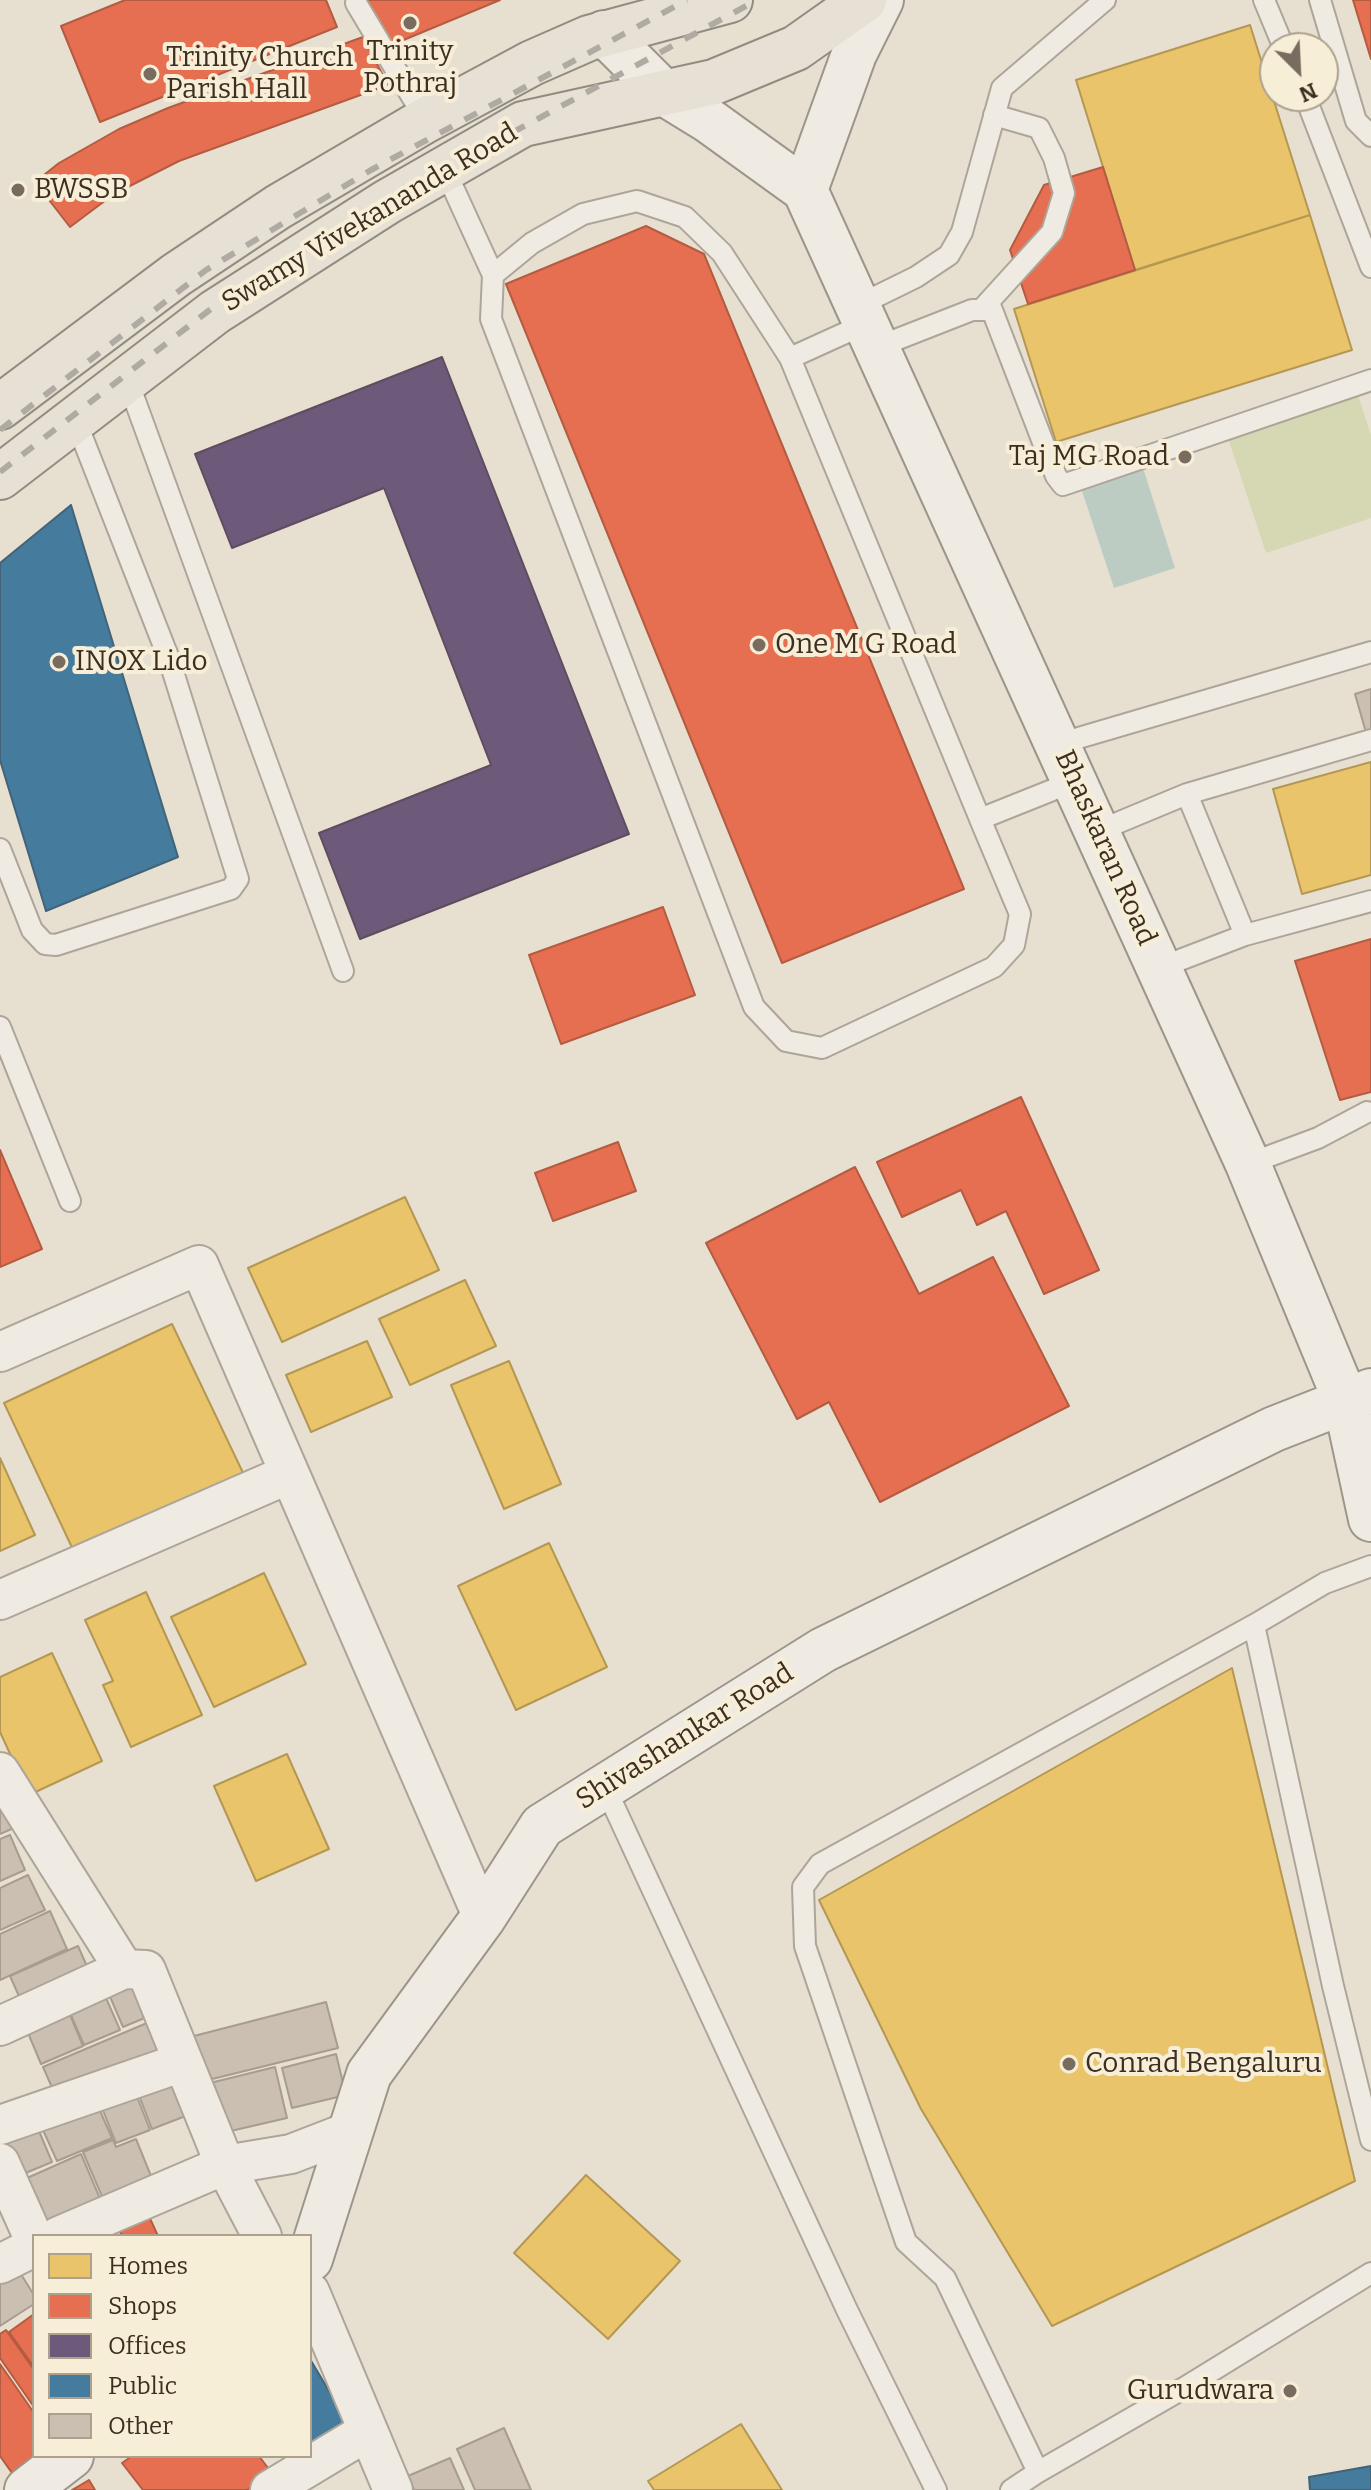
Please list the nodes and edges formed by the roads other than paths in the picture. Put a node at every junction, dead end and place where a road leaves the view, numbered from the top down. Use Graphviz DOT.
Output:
graph roads {
  1 [pos="659,0"];
  2 [pos="730,0"];
  3 [pos="864,0"];
  4 [pos="881,0"];
  5 [pos="1105,0"];
  6 [pos="1264,0"];
  7 [pos="1320,0"];
  8 [pos="356,3"];
  9 [pos="1277,32"];
  10 [pos="604,33"];
  11 [pos="664,93"];
  12 [pos="1311,112"];
  13 [pos="994,115"];
  14 [pos="426,120"];
  15 [pos="1371,136"];
  16 [pos="445,170"];
  17 [pos="805,190"];
  18 [pos="1371,267"];
  19 [pos="493,275"];
  20 [pos="983,308"];
  21 [pos="866,326"];
  22 [pos="790,358"];
  23 [pos="127,379"];
  24 [pos="1371,380"];
  25 [pos="0,407"];
  26 [pos="75,419"];
  27 [pos="0,477"];
  28 [pos="1371,652"];
  29 [pos="1371,740"];
  30 [pos="1067,762"];
  31 [pos="1187,794"];
  32 [pos="980,819"];
  33 [pos="1098,831"];
  34 [pos="0,849"];
  35 [pos="1371,901"];
  36 [pos="1245,935"];
  37 [pos="1159,968"];
  38 [pos="343,971"];
  39 [pos="0,1027"];
  40 [pos="1367,1112"];
  41 [pos="1248,1164"];
  42 [pos="70,1201"];
  43 [pos="0,1352"];
  44 [pos="1358,1395"];
  45 [pos="289,1474"];
  46 [pos="1371,1519"];
  47 [pos="1371,1566"];
  48 [pos="0,1600"];
  49 [pos="1254,1625"];
  50 [pos="0,1772"];
  51 [pos="605,1787"];
  52 [pos="483,1918"];
  53 [pos="124,1969"];
  54 [pos="0,2026"];
  55 [pos="183,2062"];
  56 [pos="0,2125"];
  57 [pos="353,2130"];
  58 [pos="1371,2140"];
  59 [pos="0,2163"];
  60 [pos="225,2165"];
  61 [pos="65,2234"];
  62 [pos="261,2234"];
  63 [pos="32,2248"];
  64 [pos="312,2253"];
  65 [pos="1371,2273"];
  66 [pos="312,2297"];
  67 [pos="368,2431"];
  68 [pos="68,2458"];
  69 [pos="1038,2472"];
  70 [pos="27,2490"];
  71 [pos="270,2490"];
  72 [pos="393,2490"];
  73 [pos="936,2490"];
  74 [pos="1011,2490"];
  1 -- 10 [label="main road, Swamy Vivekananda Road"];
  2 -- 10 [label="main road, Swamy Vivekananda Road"];
  3 -- 11 [label="main road, Swamy Vivekananda Road"];
  4 -- 17 [label="main road"];
  5 -- 13 [label="lane"];
  6 -- 9 [label="lane"];
  7 -- 15 [label="lane"];
  8 -- 14 [label="lane"];
  10 -- 11 [label="main road"];
  10 -- 14 [label="main road, Swamy Vivekananda Road"];
  11 -- 16 [label="main road, Swamy Vivekananda Road"];
  11 -- 17 [label="main road"];
  12 -- 18 [label="lane"];
  13 -- 20 [label="lane"];
  13 -- 21 [label="lane"];
  14 -- 25 [label="main road, Swamy Vivekananda Road"];
  16 -- 19 [label="lane"];
  16 -- 23 [label="main road, Swamy Vivekananda Road"];
  17 -- 21 [label="main road, Bhaskaran Road"];
  19 -- 22 [label="lane"];
  19 -- 32 [label="lane"];
  20 -- 21 [label="lane"];
  20 -- 24 [label="lane"];
  21 -- 22 [label="lane"];
  21 -- 30 [label="main road, Bhaskaran Road"];
  22 -- 32 [label="lane"];
  23 -- 26 [label="main road, Swamy Vivekananda Road"];
  23 -- 38 [label="lane"];
  26 -- 27 [label="main road, Swamy Vivekananda Road"];
  26 -- 34 [label="lane"];
  28 -- 30 [label="lane"];
  29 -- 31 [label="lane"];
  30 -- 32 [label="lane"];
  30 -- 33 [label="main road, Bhaskaran Road"];
  31 -- 33 [label="lane"];
  31 -- 36 [label="lane"];
  33 -- 37 [label="main road, Bhaskaran Road"];
  35 -- 36 [label="lane"];
  36 -- 37 [label="lane"];
  37 -- 41 [label="main road, Bhaskaran Road"];
  39 -- 42 [label="lane"];
  40 -- 41 [label="lane"];
  41 -- 44 [label="main road, Bhaskaran Road"];
  43 -- 45 [label="street"];
  44 -- 46 [label="main road, Bhaskaran Road"];
  44 -- 51 [label="main road, Shivashankar Road"];
  45 -- 48 [label="street"];
  45 -- 52 [label="street"];
  47 -- 49 [label="lane"];
  49 -- 58 [label="lane"];
  49 -- 69 [label="lane"];
  50 -- 53 [label="street"];
  51 -- 52 [label="main road, Shivashankar Road"];
  51 -- 73 [label="lane"];
  52 -- 57 [label="main road, Shivashankar Road"];
  53 -- 54 [label="street"];
  53 -- 55 [label="street"];
  55 -- 56 [label="street"];
  55 -- 60 [label="street"];
  57 -- 60 [label="street"];
  57 -- 64 [label="main road, Shivashankar Road"];
  59 -- 63 [label="street"];
  60 -- 61 [label="street"];
  60 -- 62 [label="street"];
  65 -- 69 [label="lane"];
  66 -- 67 [label="street"];
  67 -- 71 [label="street"];
  67 -- 72 [label="street"];
  68 -- 70 [label="main road"];
  69 -- 74 [label="lane"];
}
